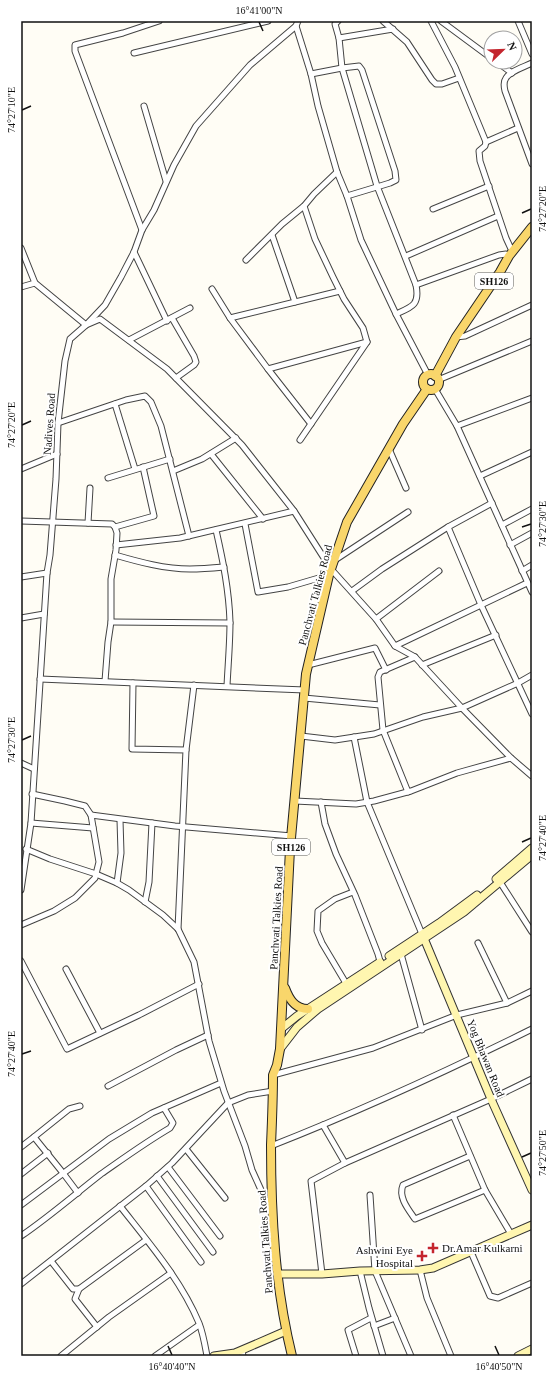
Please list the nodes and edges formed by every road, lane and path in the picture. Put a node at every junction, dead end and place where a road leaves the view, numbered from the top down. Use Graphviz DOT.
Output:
graph roads {
  1 [pos="159,21"];
  2 [pos="268,21"];
  3 [pos="338,21"];
  4 [pos="383,21"];
  5 [pos="431,21"];
  6 [pos="441,21"];
  7 [pos="518,21"];
  8 [pos="297,23"];
  9 [pos="393,29"];
  10 [pos="339,38"];
  11 [pos="483,52"];
  12 [pos="134,53"];
  13 [pos="532,54"];
  14 [pos="532,63"];
  15 [pos="342,68"];
  16 [pos="508,70"];
  17 [pos="512,73"];
  18 [pos="311,74"];
  19 [pos="459,78"];
  20 [pos="144,106"];
  21 [pos="518,128"];
  22 [pos="486,142"];
  23 [pos="532,164"];
  24 [pos="337,172"];
  25 [pos="166,182"];
  26 [pos="377,186"];
  27 [pos="489,186"];
  28 [pos="347,196"];
  29 [pos="304,206"];
  30 [pos="433,209"];
  31 [pos="498,216"];
  32 [pos="532,227"];
  33 [pos="142,230"];
  34 [pos="272,235"];
  35 [pos="21,248"];
  36 [pos="134,252"];
  37 [pos="511,253"];
  38 [pos="406,256"];
  39 [pos="246,260"];
  40 [pos="35,283"];
  41 [pos="416,285"];
  42 [pos="21,287"];
  43 [pos="212,289"];
  44 [pos="340,291"];
  45 [pos="295,302"];
  46 [pos="532,305"];
  47 [pos="190,308"];
  48 [pos="396,314"];
  49 [pos="172,318"];
  50 [pos="230,318"];
  51 [pos="167,321"];
  52 [pos="86,325"];
  53 [pos="456,337"];
  54 [pos="129,340"];
  55 [pos="532,341"];
  56 [pos="367,342"];
  57 [pos="268,369"];
  58 [pos="434,377"];
  59 [pos="176,378"];
  60 [pos="431,389"];
  61 [pos="532,398"];
  62 [pos="115,404"];
  63 [pos="58,423"];
  64 [pos="311,424"];
  65 [pos="457,426"];
  66 [pos="236,438"];
  67 [pos="300,440"];
  68 [pos="389,449"];
  69 [pos="532,452"];
  70 [pos="57,454"];
  71 [pos="211,454"];
  72 [pos="170,459"];
  73 [pos="143,467"];
  74 [pos="21,469"];
  75 [pos="135,469"];
  76 [pos="173,471"];
  77 [pos="480,476"];
  78 [pos="108,478"];
  79 [pos="90,488"];
  80 [pos="406,488"];
  81 [pos="492,503"];
  82 [pos="532,509"];
  83 [pos="294,511"];
  84 [pos="408,512"];
  85 [pos="262,519"];
  86 [pos="21,521"];
  87 [pos="52,521"];
  88 [pos="88,523"];
  89 [pos="245,524"];
  90 [pos="502,525"];
  91 [pos="115,527"];
  92 [pos="448,528"];
  93 [pos="216,530"];
  94 [pos="532,533"];
  95 [pos="189,536"];
  96 [pos="510,544"];
  97 [pos="116,545"];
  98 [pos="115,556"];
  99 [pos="334,560"];
  100 [pos="532,565"];
  101 [pos="224,567"];
  102 [pos="439,571"];
  103 [pos="522,571"];
  104 [pos="330,572"];
  105 [pos="47,573"];
  106 [pos="21,577"];
  107 [pos="527,583"];
  108 [pos="352,591"];
  109 [pos="532,592"];
  110 [pos="481,605"];
  111 [pos="44,614"];
  112 [pos="21,618"];
  113 [pos="376,619"];
  114 [pos="112,622"];
  115 [pos="230,623"];
  116 [pos="496,635"];
  117 [pos="396,646"];
  118 [pos="415,657"];
  119 [pos="308,665"];
  120 [pos="422,665"];
  121 [pos="386,670"];
  122 [pos="532,675"];
  123 [pos="40,679"];
  124 [pos="105,681"];
  125 [pos="133,683"];
  126 [pos="518,683"];
  127 [pos="194,685"];
  128 [pos="227,686"];
  129 [pos="304,694"];
  130 [pos="380,705"];
  131 [pos="462,708"];
  132 [pos="532,714"];
  133 [pos="383,730"];
  134 [pos="300,736"];
  135 [pos="354,737"];
  136 [pos="186,750"];
  137 [pos="511,758"];
  138 [pos="21,763"];
  139 [pos="34,769"];
  140 [pos="532,776"];
  141 [pos="408,792"];
  142 [pos="32,794"];
  143 [pos="295,801"];
  144 [pos="321,802"];
  145 [pos="367,802"];
  146 [pos="91,815"];
  147 [pos="120,820"];
  148 [pos="31,822"];
  149 [pos="152,823"];
  150 [pos="184,826"];
  151 [pos="93,828"];
  152 [pos="292,836"];
  153 [pos="24,847"];
  154 [pos="532,848"];
  155 [pos="532,855"];
  156 [pos="96,874"];
  157 [pos="500,882"];
  158 [pos="117,883"];
  159 [pos="21,890"];
  160 [pos="353,892"];
  161 [pos="145,902"];
  162 [pos="21,925"];
  163 [pos="178,929"];
  164 [pos="532,932"];
  165 [pos="423,936"];
  166 [pos="478,943"];
  167 [pos="401,954"];
  168 [pos="21,961"];
  169 [pos="381,964"];
  170 [pos="66,969"];
  171 [pos="284,983"];
  172 [pos="199,984"];
  173 [pos="348,986"];
  174 [pos="532,991"];
  175 [pos="507,1003"];
  176 [pos="308,1009"];
  177 [pos="457,1015"];
  178 [pos="281,1029"];
  179 [pos="532,1029"];
  180 [pos="422,1030"];
  181 [pos="100,1033"];
  182 [pos="208,1035"];
  183 [pos="280,1049"];
  184 [pos="475,1058"];
  185 [pos="273,1075"];
  186 [pos="532,1079"];
  187 [pos="221,1083"];
  188 [pos="108,1086"];
  189 [pos="273,1091"];
  190 [pos="491,1099"];
  191 [pos="228,1103"];
  192 [pos="80,1106"];
  193 [pos="164,1108"];
  194 [pos="453,1115"];
  195 [pos="323,1125"];
  196 [pos="34,1137"];
  197 [pos="271,1146"];
  198 [pos="21,1147"];
  199 [pos="186,1149"];
  200 [pos="48,1153"];
  201 [pos="470,1156"];
  202 [pos="345,1162"];
  203 [pos="168,1166"];
  204 [pos="63,1172"];
  205 [pos="21,1174"];
  206 [pos="157,1176"];
  207 [pos="146,1186"];
  208 [pos="485,1190"];
  209 [pos="532,1190"];
  210 [pos="78,1193"];
  211 [pos="370,1195"];
  212 [pos="225,1198"];
  213 [pos="21,1205"];
  214 [pos="120,1206"];
  215 [pos="272,1216"];
  216 [pos="532,1225"];
  217 [pos="511,1234"];
  218 [pos="21,1236"];
  219 [pos="220,1236"];
  220 [pos="146,1240"];
  221 [pos="213,1252"];
  222 [pos="471,1252"];
  223 [pos="51,1261"];
  224 [pos="201,1262"];
  225 [pos="420,1270"];
  226 [pos="360,1271"];
  227 [pos="375,1271"];
  228 [pos="171,1272"];
  229 [pos="277,1274"];
  230 [pos="322,1274"];
  231 [pos="532,1283"];
  232 [pos="21,1284"];
  233 [pos="79,1289"];
  234 [pos="371,1318"];
  235 [pos="395,1318"];
  236 [pos="199,1325"];
  237 [pos="374,1326"];
  238 [pos="97,1327"];
  239 [pos="286,1331"];
  240 [pos="532,1349"];
  241 [pos="242,1353"];
  242 [pos="61,1356"];
  243 [pos="155,1356"];
  244 [pos="208,1356"];
  245 [pos="214,1356"];
  246 [pos="292,1356"];
  247 [pos="356,1356"];
  248 [pos="383,1356"];
  249 [pos="411,1356"];
  250 [pos="450,1356"];
  251 [pos="518,1356"];
  1 -- 33 [label="street"];
  2 -- 12 [label="street"];
  3 -- 10 [label="street"];
  4 -- 9 [label="street"];
  5 -- 19 [label="street"];
  6 -- 11 [label="street"];
  7 -- 13 [label="street"];
  8 -- 18 [label="street"];
  8 -- 25 [label="street, Nadives Road"];
  9 -- 10 [label="street"];
  9 -- 19 [label="street"];
  10 -- 15 [label="street"];
  14 -- 17 [label="street"];
  15 -- 18 [label="street"];
  15 -- 26 [label="street"];
  15 -- 26 [label="street"];
  16 -- 17 [label="street"];
  17 -- 21 [label="street"];
  18 -- 24 [label="street"];
  19 -- 22 [label="street"];
  20 -- 25 [label="street"];
  21 -- 22 [label="street"];
  21 -- 23 [label="street"];
  22 -- 27 [label="street"];
  24 -- 28 [label="street"];
  24 -- 29 [label="street"];
  25 -- 33 [label="street, Nadives Road"];
  26 -- 28 [label="street"];
  26 -- 38 [label="street"];
  27 -- 30 [label="street"];
  27 -- 31 [label="street"];
  28 -- 48 [label="street"];
  29 -- 34 [label="street"];
  29 -- 44 [label="street"];
  31 -- 37 [label="street"];
  31 -- 38 [label="street"];
  32 -- 37 [label="main road, SH126"];
  33 -- 36 [label="street, Nadives Road"];
  34 -- 39 [label="street"];
  34 -- 45 [label="street"];
  35 -- 40 [label="street"];
  36 -- 51 [label="street"];
  36 -- 52 [label="street, Nadives Road"];
  37 -- 41 [label="street"];
  37 -- 53 [label="main road, SH126"];
  38 -- 41 [label="street"];
  40 -- 42 [label="street"];
  40 -- 52 [label="street"];
  41 -- 48 [label="street"];
  43 -- 50 [label="street"];
  44 -- 45 [label="street"];
  44 -- 56 [label="street"];
  45 -- 50 [label="street"];
  46 -- 53 [label="street"];
  47 -- 49 [label="street"];
  48 -- 58 [label="street"];
  49 -- 51 [label="street"];
  49 -- 59 [label="street"];
  50 -- 57 [label="street"];
  51 -- 54 [label="street"];
  52 -- 54 [label="street"];
  52 -- 63 [label="street, Nadives Road"];
  53 -- 58 [label="main road"];
  54 -- 59 [label="street"];
  55 -- 58 [label="street"];
  56 -- 57 [label="street"];
  56 -- 64 [label="street"];
  57 -- 64 [label="street"];
  58 -- 60 [label="main road"];
  58 -- 60 [label="main road"];
  59 -- 66 [label="street"];
  60 -- 65 [label="street"];
  60 -- 68 [label="main road, Panchvati Talkies Road / SH126"];
  61 -- 65 [label="street"];
  62 -- 63 [label="street"];
  62 -- 72 [label="street"];
  62 -- 75 [label="street"];
  63 -- 70 [label="street, Nadives Road"];
  64 -- 67 [label="street"];
  65 -- 77 [label="street"];
  66 -- 71 [label="street"];
  66 -- 83 [label="street"];
  68 -- 80 [label="street"];
  68 -- 99 [label="main road, Panchvati Talkies Road / SH126"];
  69 -- 77 [label="street"];
  70 -- 74 [label="street"];
  70 -- 87 [label="street, Nadives Road"];
  71 -- 76 [label="street"];
  71 -- 85 [label="street"];
  72 -- 73 [label="street"];
  72 -- 76 [label="street"];
  73 -- 75 [label="street"];
  73 -- 91 [label="street"];
  75 -- 78 [label="street"];
  76 -- 95 [label="street"];
  77 -- 81 [label="street"];
  79 -- 88 [label="street"];
  81 -- 90 [label="street"];
  81 -- 92 [label="street"];
  82 -- 90 [label="street"];
  83 -- 85 [label="street"];
  83 -- 104 [label="street"];
  84 -- 99 [label="street"];
  85 -- 89 [label="street"];
  86 -- 87 [label="street"];
  87 -- 88 [label="street"];
  87 -- 105 [label="street, Nadives Road"];
  88 -- 91 [label="street"];
  89 -- 93 [label="street"];
  89 -- 104 [label="street"];
  90 -- 96 [label="street"];
  91 -- 97 [label="street"];
  92 -- 108 [label="street"];
  92 -- 110 [label="street"];
  93 -- 95 [label="street"];
  93 -- 101 [label="street"];
  94 -- 96 [label="street"];
  95 -- 97 [label="street"];
  96 -- 103 [label="street"];
  97 -- 98 [label="street"];
  98 -- 101 [label="street"];
  98 -- 114 [label="street"];
  99 -- 104 [label="main road, Panchvati Talkies Road / SH126"];
  100 -- 103 [label="street"];
  101 -- 115 [label="street"];
  102 -- 113 [label="street"];
  103 -- 107 [label="street"];
  104 -- 108 [label="street"];
  104 -- 119 [label="main road, Panchvati Talkies Road / SH126"];
  105 -- 106 [label="street"];
  105 -- 111 [label="street, Nadives Road"];
  107 -- 109 [label="street"];
  107 -- 110 [label="street"];
  108 -- 113 [label="street"];
  110 -- 116 [label="street"];
  110 -- 117 [label="street"];
  111 -- 112 [label="street"];
  111 -- 123 [label="street, Nadives Road"];
  113 -- 117 [label="street"];
  114 -- 115 [label="street"];
  114 -- 124 [label="street"];
  115 -- 128 [label="street"];
  116 -- 120 [label="street"];
  116 -- 126 [label="street"];
  117 -- 118 [label="street"];
  118 -- 120 [label="street"];
  118 -- 121 [label="street"];
  119 -- 121 [label="street"];
  119 -- 129 [label="main road, Panchvati Talkies Road / SH126"];
  120 -- 131 [label="street"];
  121 -- 130 [label="street"];
  122 -- 126 [label="street"];
  123 -- 124 [label="street"];
  123 -- 139 [label="street, Nadives Road"];
  124 -- 125 [label="street"];
  125 -- 127 [label="street"];
  125 -- 136 [label="street"];
  126 -- 131 [label="street"];
  126 -- 132 [label="street"];
  127 -- 128 [label="street"];
  127 -- 136 [label="street"];
  128 -- 129 [label="street"];
  129 -- 130 [label="street"];
  129 -- 134 [label="main road, Panchvati Talkies Road / SH126"];
  130 -- 133 [label="street"];
  131 -- 133 [label="street"];
  131 -- 137 [label="street"];
  133 -- 135 [label="street"];
  133 -- 141 [label="street"];
  134 -- 135 [label="street"];
  134 -- 143 [label="main road, Panchvati Talkies Road / SH126"];
  135 -- 145 [label="street"];
  136 -- 150 [label="street"];
  137 -- 140 [label="street"];
  137 -- 141 [label="street"];
  138 -- 139 [label="street"];
  139 -- 142 [label="street, Nadives Road"];
  141 -- 145 [label="street"];
  142 -- 146 [label="street"];
  142 -- 148 [label="street, Nadives Road"];
  143 -- 144 [label="street"];
  143 -- 152 [label="main road, Panchvati Talkies Road / SH126"];
  144 -- 145 [label="street"];
  144 -- 160 [label="street"];
  145 -- 165 [label="street"];
  146 -- 147 [label="street"];
  146 -- 151 [label="street"];
  147 -- 149 [label="street"];
  147 -- 158 [label="street"];
  148 -- 151 [label="street"];
  148 -- 153 [label="street, Nadives Road"];
  149 -- 150 [label="street"];
  149 -- 161 [label="street"];
  150 -- 152 [label="street"];
  150 -- 163 [label="street"];
  151 -- 156 [label="street"];
  152 -- 171 [label="main road, Panchvati Talkies Road / SH126"];
  153 -- 156 [label="street"];
  153 -- 159 [label="street, Nadives Road"];
  154 -- 165 [label="main road"];
  155 -- 157 [label="main road"];
  156 -- 158 [label="street"];
  156 -- 162 [label="street"];
  157 -- 164 [label="street"];
  157 -- 165 [label="main road"];
  158 -- 161 [label="street"];
  160 -- 169 [label="street"];
  160 -- 173 [label="street"];
  161 -- 163 [label="street"];
  163 -- 172 [label="street"];
  165 -- 167 [label="main road"];
  165 -- 169 [label="main road"];
  165 -- 177 [label="main road, Yog Bhawan Road"];
  166 -- 175 [label="street"];
  167 -- 169 [label="main road"];
  167 -- 180 [label="street"];
  168 -- 181 [label="street"];
  169 -- 173 [label="main road"];
  170 -- 181 [label="street"];
  171 -- 176 [label="main road"];
  171 -- 178 [label="main road, Panchvati Talkies Road / SH126"];
  172 -- 181 [label="street"];
  172 -- 182 [label="street"];
  173 -- 176 [label="main road"];
  173 -- 183 [label="main road"];
  174 -- 175 [label="street"];
  175 -- 177 [label="street"];
  176 -- 178 [label="main road"];
  177 -- 180 [label="street"];
  177 -- 184 [label="main road, Yog Bhawan Road"];
  178 -- 183 [label="main road, Panchvati Talkies Road / SH126"];
  179 -- 184 [label="street"];
  180 -- 185 [label="street"];
  182 -- 187 [label="street"];
  182 -- 188 [label="street"];
  183 -- 185 [label="main road, Panchvati Talkies Road / SH126"];
  184 -- 190 [label="main road, Yog Bhawan Road"];
  184 -- 195 [label="street"];
  185 -- 189 [label="main road, Panchvati Talkies Road / SH126"];
  186 -- 190 [label="street"];
  187 -- 191 [label="street"];
  187 -- 193 [label="street"];
  189 -- 191 [label="street"];
  189 -- 197 [label="main road, Panchvati Talkies Road / SH126"];
  190 -- 194 [label="street"];
  190 -- 209 [label="main road, Yog Bhawan Road"];
  191 -- 199 [label="street"];
  191 -- 215 [label="street"];
  192 -- 196 [label="street"];
  193 -- 204 [label="street"];
  193 -- 210 [label="street"];
  194 -- 201 [label="street"];
  194 -- 202 [label="street"];
  195 -- 197 [label="street"];
  195 -- 202 [label="street"];
  196 -- 198 [label="street"];
  196 -- 200 [label="street"];
  197 -- 215 [label="main road, Panchvati Talkies Road / SH126"];
  199 -- 203 [label="street"];
  199 -- 212 [label="street"];
  200 -- 204 [label="street"];
  200 -- 205 [label="street"];
  201 -- 208 [label="street"];
  201 -- 208 [label="street"];
  202 -- 230 [label="street"];
  203 -- 206 [label="street"];
  203 -- 219 [label="street"];
  204 -- 210 [label="street"];
  204 -- 213 [label="street"];
  206 -- 207 [label="street"];
  206 -- 221 [label="street"];
  207 -- 214 [label="street"];
  207 -- 224 [label="street"];
  208 -- 217 [label="street"];
  210 -- 218 [label="street"];
  211 -- 227 [label="street"];
  214 -- 220 [label="street"];
  214 -- 223 [label="street"];
  215 -- 229 [label="main road, Panchvati Talkies Road / SH126"];
  216 -- 217 [label="main road"];
  217 -- 222 [label="main road"];
  220 -- 228 [label="street"];
  220 -- 233 [label="street"];
  222 -- 225 [label="main road"];
  222 -- 231 [label="street"];
  223 -- 232 [label="street"];
  223 -- 233 [label="street"];
  225 -- 227 [label="main road"];
  225 -- 250 [label="street"];
  226 -- 227 [label="main road"];
  226 -- 230 [label="main road"];
  226 -- 234 [label="street"];
  227 -- 235 [label="street"];
  228 -- 236 [label="street"];
  228 -- 238 [label="street"];
  229 -- 230 [label="main road"];
  229 -- 239 [label="main road, Panchvati Talkies Road / SH126"];
  233 -- 238 [label="street"];
  234 -- 237 [label="street"];
  234 -- 247 [label="street"];
  235 -- 237 [label="street"];
  235 -- 249 [label="street"];
  236 -- 243 [label="street"];
  236 -- 244 [label="street"];
  237 -- 248 [label="street"];
  238 -- 242 [label="street"];
  239 -- 241 [label="main road"];
  239 -- 246 [label="main road, SH126"];
  240 -- 251 [label="main road"];
  241 -- 245 [label="main road"];
}
